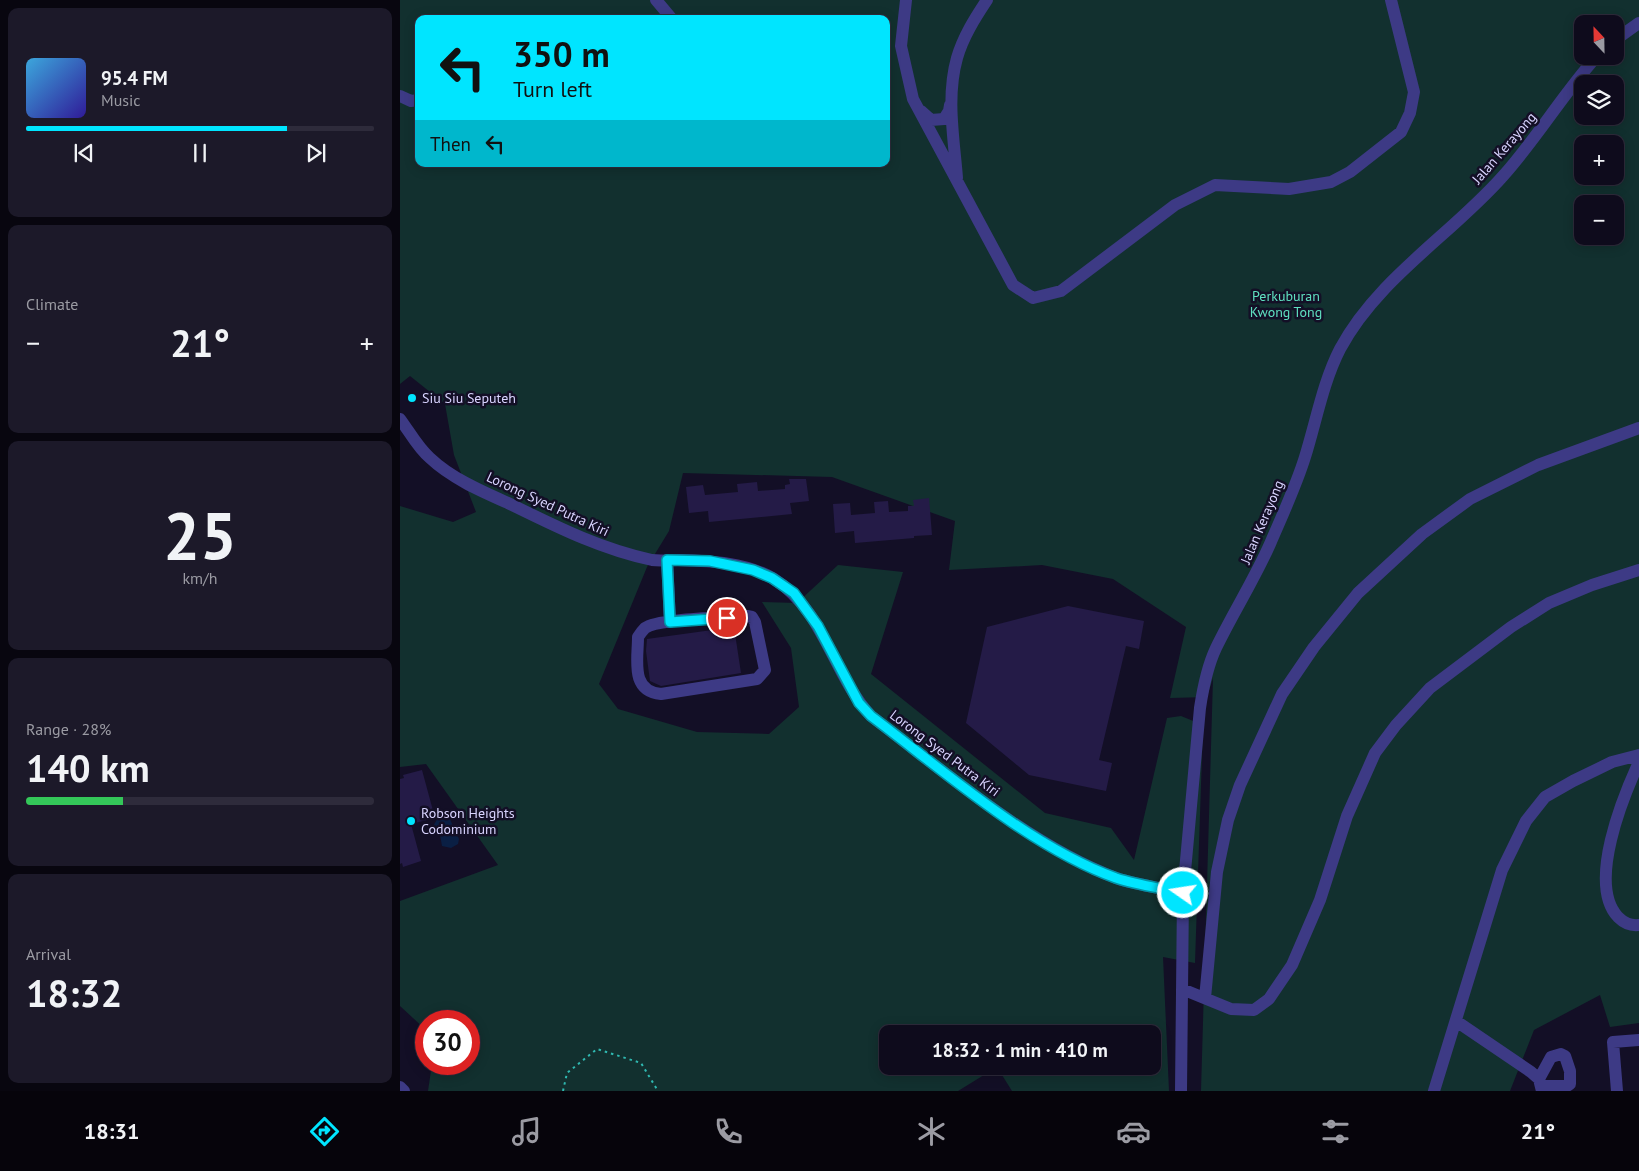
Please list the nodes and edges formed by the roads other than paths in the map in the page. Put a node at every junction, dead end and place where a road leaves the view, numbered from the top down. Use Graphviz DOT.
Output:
graph roads {
  1 [pos="656,0"];
  2 [pos="906,0"];
  3 [pos="987,0"];
  4 [pos="1391,0"];
  5 [pos="669,15"];
  6 [pos="1639,23"];
  7 [pos="1624,34"];
  8 [pos="1589,65"];
  9 [pos="400,96"];
  10 [pos="951,97"];
  11 [pos="913,98"];
  12 [pos="415,100"];
  13 [pos="957,183"];
  14 [pos="400,419"];
  15 [pos="1639,428"];
  16 [pos="667,560"];
  17 [pos="1639,570"];
  18 [pos="670,622"];
  19 [pos="1639,755"];
  20 [pos="1639,762"];
  21 [pos="1183,893"];
  22 [pos="1639,925"];
  23 [pos="1182,989"];
  24 [pos="1205,998"];
  25 [pos="1456,1021"];
  26 [pos="1639,1040"];
  27 [pos="1541,1085"];
  28 [pos="400,1087"];
  29 [pos="404,1091"];
  30 [pos="1181,1091"];
  31 [pos="1434,1091"];
  32 [pos="1617,1091"];
  1 -- 5 [label="street"];
  2 -- 11 [label="street"];
  3 -- 10 [label="street"];
  4 -- 13 [label="street"];
  6 -- 7 [label="street"];
  8 -- 21 [label="street, Jalan Kerayong"];
  9 -- 12 [label="street"];
  10 -- 11 [label="street"];
  10 -- 13 [label="street"];
  11 -- 13 [label="street"];
  14 -- 16 [label="street, Lorong Syed Putra Kiri"];
  15 -- 24 [label="street"];
  16 -- 18 [label="street"];
  16 -- 21 [label="street, Lorong Syed Putra Kiri"];
  17 -- 24 [label="street"];
  18 -- 18 [label="street"];
  19 -- 25 [label="street"];
  20 -- 22 [label="street"];
  21 -- 23 [label="street, Jalan Kerayong"];
  23 -- 24 [label="street"];
  23 -- 30 [label="street, Jalan Kerayong"];
  25 -- 27 [label="street"];
  25 -- 31 [label="street"];
  26 -- 32 [label="street"];
  28 -- 29 [label="street"];
}
